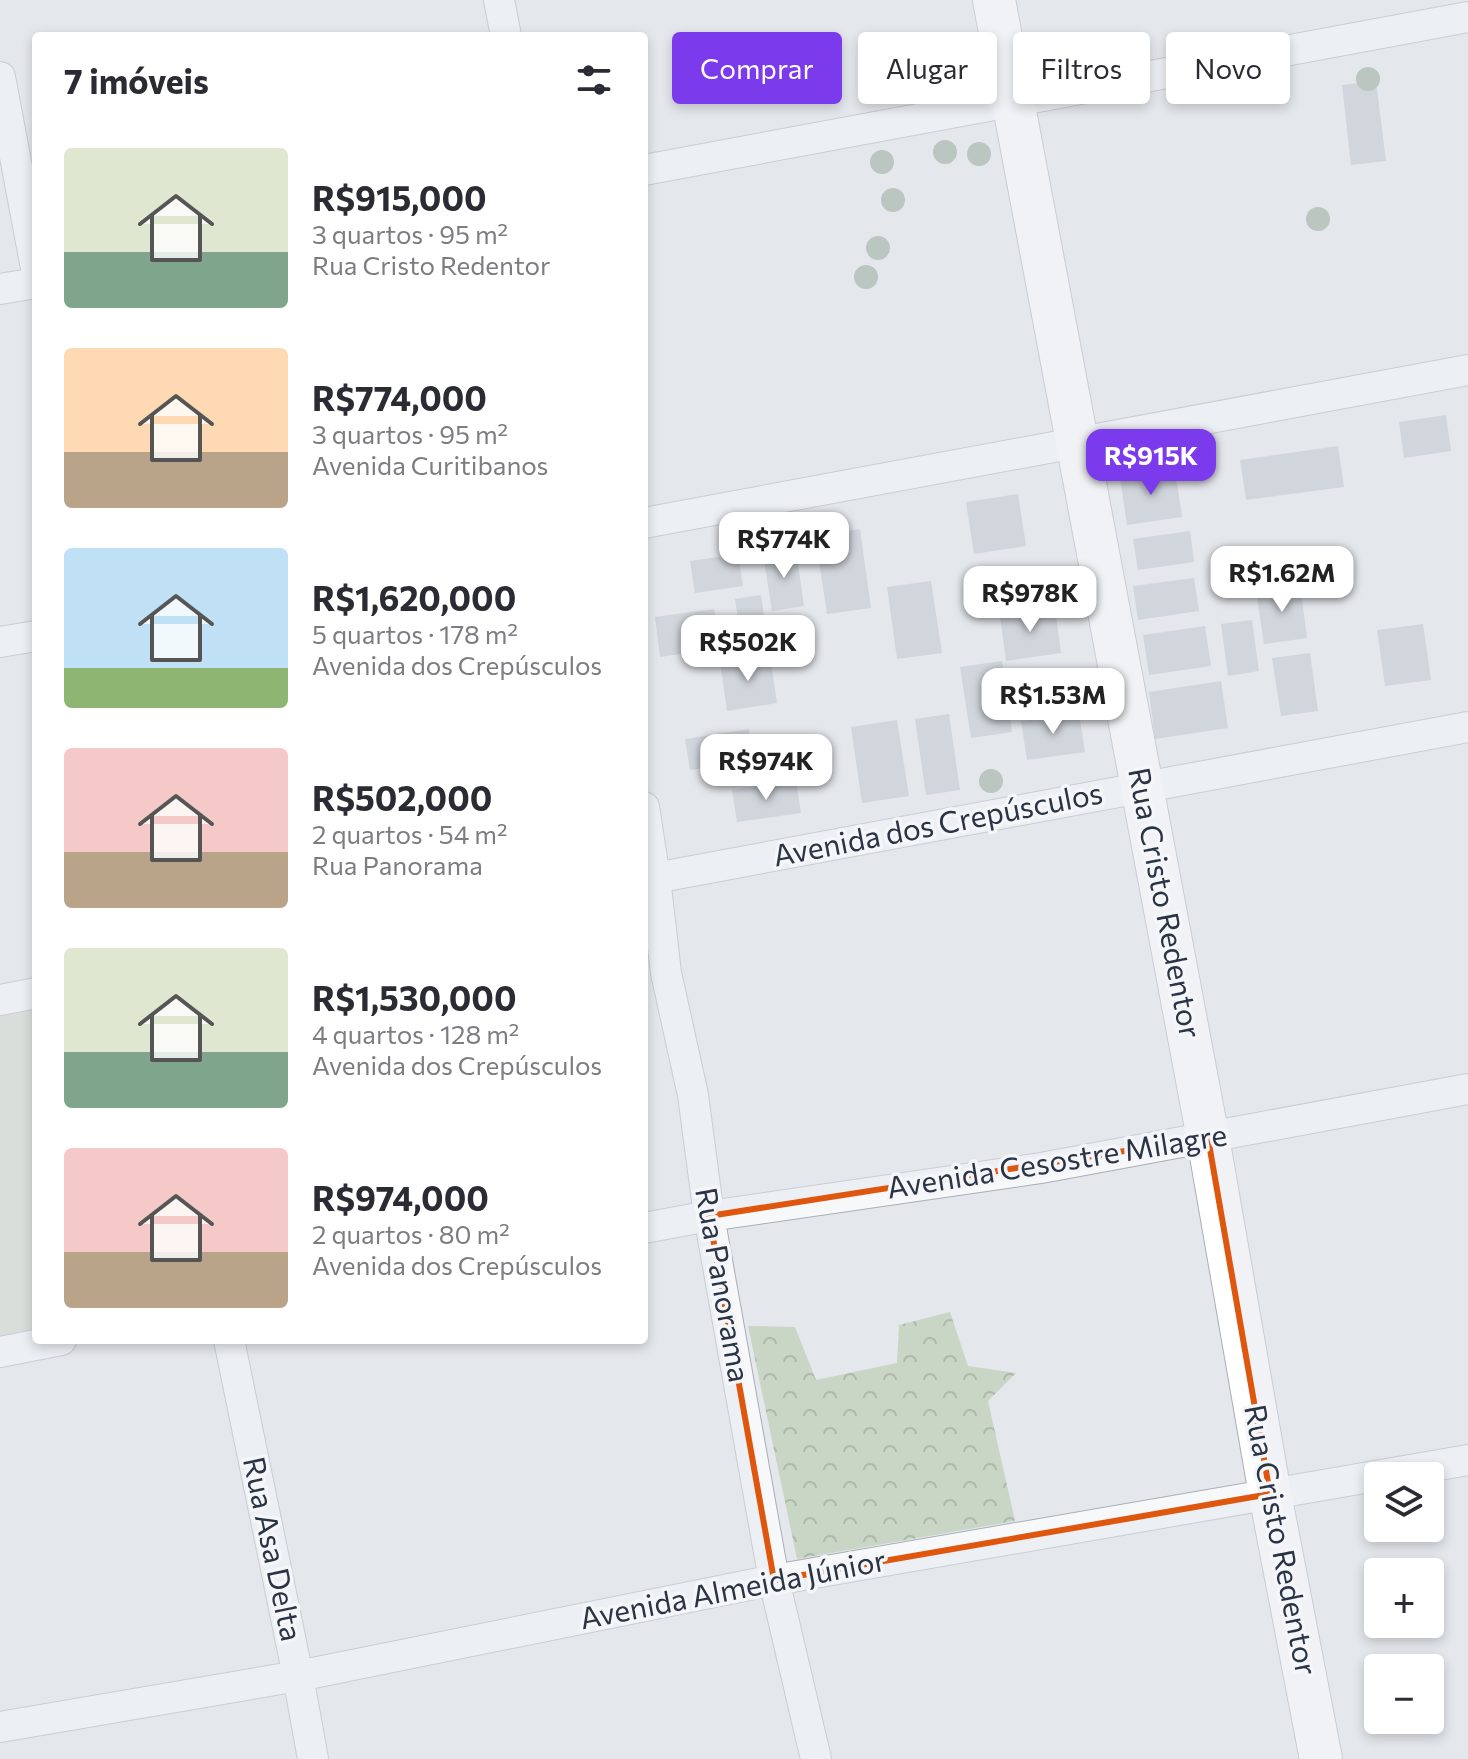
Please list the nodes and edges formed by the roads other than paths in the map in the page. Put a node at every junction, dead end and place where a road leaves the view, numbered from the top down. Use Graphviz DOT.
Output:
graph roads {
  1 [pos="499,0"];
  2 [pos="994,0"];
  3 [pos="1468,17"];
  4 [pos="505,32"];
  5 [pos="1150,76"];
  6 [pos="0,77"];
  7 [pos="1013,101"];
  8 [pos="1014,104"];
  9 [pos="648,169"];
  10 [pos="32,247"];
  11 [pos="32,284"];
  12 [pos="0,289"];
  13 [pos="1468,370"];
  14 [pos="1077,443"];
  15 [pos="648,522"];
  16 [pos="32,637"];
  17 [pos="0,642"];
  18 [pos="1468,727"];
  19 [pos="1142,788"];
  20 [pos="648,855"];
  21 [pos="650,879"];
  22 [pos="32,994"];
  23 [pos="0,1000"];
  24 [pos="1468,1089"];
  25 [pos="1208,1138"];
  26 [pos="709,1216"];
  27 [pos="648,1227"];
  28 [pos="41,1344"];
  29 [pos="230,1344"];
  30 [pos="0,1352"];
  31 [pos="1468,1460"];
  32 [pos="1270,1494"];
  33 [pos="774,1580"];
  34 [pos="298,1676"];
  35 [pos="0,1727"];
  36 [pos="313,1759"];
  37 [pos="816,1759"];
  38 [pos="1321,1759"];
  1 -- 4 [label="street"];
  2 -- 7 [label="street, Rua Cristo Redentor"];
  3 -- 5 [label="street"];
  6 -- 10 [label="street"];
  7 -- 9 [label="street"];
  8 -- 14 [label="street, Rua Cristo Redentor"];
  11 -- 12 [label="street"];
  13 -- 14 [label="street"];
  14 -- 15 [label="street"];
  14 -- 19 [label="street, Rua Cristo Redentor"];
  16 -- 17 [label="street"];
  18 -- 19 [label="street, Avenida dos Crepúsculos"];
  19 -- 21 [label="street, Avenida dos Crepúsculos"];
  19 -- 25 [label="street, Rua Cristo Redentor"];
  20 -- 21 [label="street, Rua Panorama"];
  21 -- 26 [label="street, Rua Panorama"];
  22 -- 23 [label="street"];
  24 -- 25 [label="street, Avenida Cesostre Milagre"];
  25 -- 26 [label="street, Avenida Cesostre Milagre"];
  25 -- 32 [label="street, Rua Cristo Redentor"];
  26 -- 27 [label="street, Avenida Cesostre Milagre"];
  26 -- 33 [label="street, Rua Panorama"];
  28 -- 30 [label="street"];
  29 -- 34 [label="street, Rua Asa Delta"];
  31 -- 32 [label="street, Avenida Almeida Júnior"];
  32 -- 33 [label="street, Avenida Almeida Júnior"];
  32 -- 38 [label="street, Rua Cristo Redentor"];
  33 -- 34 [label="street, Avenida Almeida Júnior"];
  33 -- 37 [label="street, Rua Panorama"];
  34 -- 35 [label="street, Avenida Almeida Júnior"];
  34 -- 36 [label="street, Rua Asa Delta"];
}
